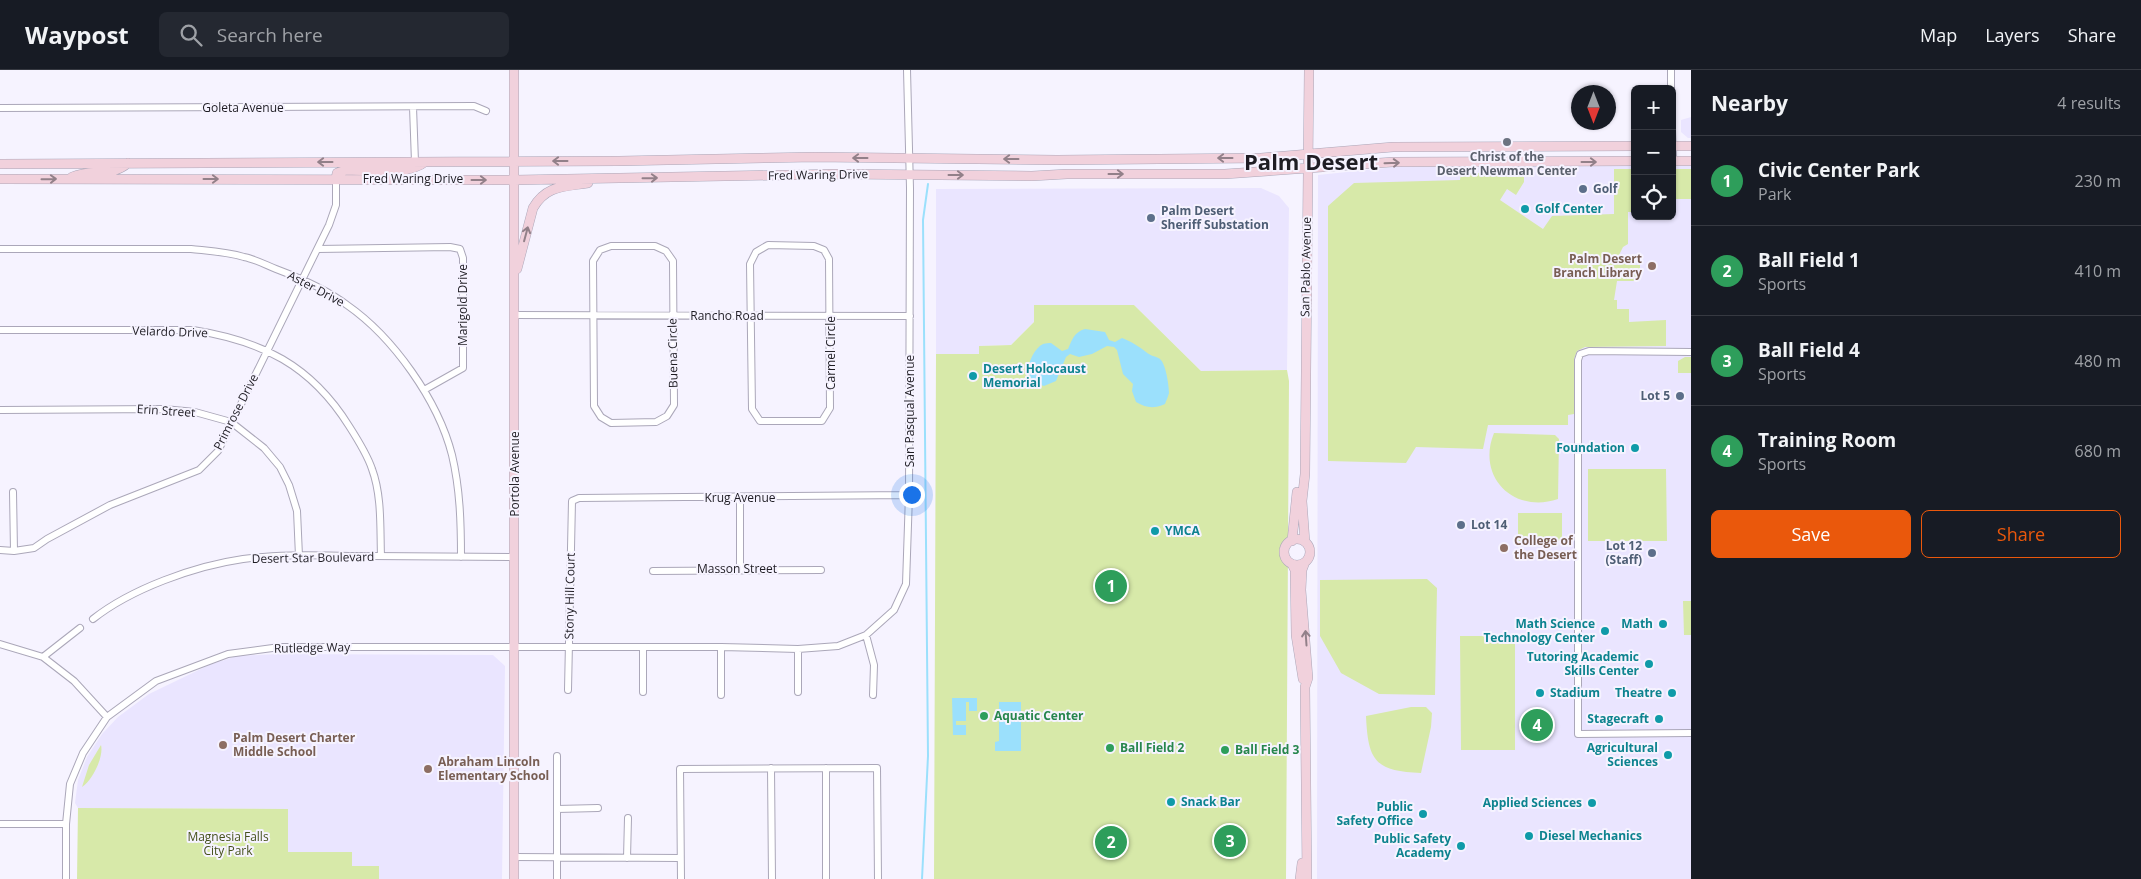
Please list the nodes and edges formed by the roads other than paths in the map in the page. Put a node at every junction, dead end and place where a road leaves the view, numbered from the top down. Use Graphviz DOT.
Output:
graph roads {
  1 [pos="514,70"];
  2 [pos="907,70"];
  3 [pos="1309,70"];
  4 [pos="1671,70"];
  5 [pos="1671,85"];
  6 [pos="413,107"];
  7 [pos="0,108"];
  8 [pos="486,111"];
  9 [pos="1631,146"];
  10 [pos="1676,146"];
  11 [pos="1691,146"];
  12 [pos="1308,154"];
  13 [pos="909,158"];
  14 [pos="513,161"];
  15 [pos="1631,161"];
  16 [pos="1676,161"];
  17 [pos="1691,161"];
  18 [pos="415,162"];
  19 [pos="426,162"];
  20 [pos="128,163"];
  21 [pos="0,164"];
  22 [pos="1308,169"];
  23 [pos="910,175"];
  24 [pos="67,179"];
  25 [pos="336,179"];
  26 [pos="616,179"];
  27 [pos="0,180"];
  28 [pos="514,180"];
  29 [pos="0,249"];
  30 [pos="318,249"];
  31 [pos="302,279"];
  32 [pos="514,281"];
  33 [pos="594,314"];
  34 [pos="514,315"];
  35 [pos="673,315"];
  36 [pos="751,316"];
  37 [pos="831,316"];
  38 [pos="910,316"];
  39 [pos="0,330"];
  40 [pos="267,350"];
  41 [pos="1691,352"];
  42 [pos="424,390"];
  43 [pos="0,410"];
  44 [pos="231,422"];
  45 [pos="1304,465"];
  46 [pos="14,492"];
  47 [pos="909,495"];
  48 [pos="740,498"];
  49 [pos="572,501"];
  50 [pos="1292,541"];
  51 [pos="1304,542"];
  52 [pos="0,550"];
  53 [pos="14,551"];
  54 [pos="299,556"];
  55 [pos="381,556"];
  56 [pos="461,557"];
  57 [pos="515,557"];
  58 [pos="1305,562"];
  59 [pos="1292,564"];
  60 [pos="740,568"];
  61 [pos="653,570"];
  62 [pos="821,570"];
  63 [pos="93,619"];
  64 [pos="80,628"];
  65 [pos="866,635"];
  66 [pos="0,644"];
  67 [pos="569,647"];
  68 [pos="643,647"];
  69 [pos="721,647"];
  70 [pos="515,648"];
  71 [pos="706,648"];
  72 [pos="798,649"];
  73 [pos="43,657"];
  74 [pos="1305,687"];
  75 [pos="568,690"];
  76 [pos="643,692"];
  77 [pos="798,692"];
  78 [pos="720,695"];
  79 [pos="874,695"];
  80 [pos="106,717"];
  81 [pos="1691,734"];
  82 [pos="557,756"];
  83 [pos="771,768"];
  84 [pos="826,768"];
  85 [pos="598,808"];
  86 [pos="557,809"];
  87 [pos="628,818"];
  88 [pos="0,824"];
  89 [pos="66,824"];
  90 [pos="1305,851"];
  91 [pos="515,857"];
  92 [pos="557,858"];
  93 [pos="628,858"];
  94 [pos="680,858"];
  95 [pos="66,879"];
  96 [pos="514,879"];
  97 [pos="557,879"];
  98 [pos="680,879"];
  99 [pos="772,879"];
  100 [pos="826,879"];
  101 [pos="878,879"];
  102 [pos="1300,879"];
  103 [pos="1307,879"];
  1 -- 14 [label="main road, Portola Avenue"];
  2 -- 13 [label="street, San Pasqual Avenue"];
  3 -- 12 [label="main road, San Pablo Avenue"];
  4 -- 5 [label="street"];
  6 -- 7 [label="street, Goleta Avenue"];
  6 -- 8 [label="street, Goleta Avenue"];
  6 -- 18 [label="street"];
  9 -- 12 [label="main road, Fred Waring Drive"];
  10 -- 11 [label="main road"];
  12 -- 13 [label="main road, Fred Waring Drive, one-way"];
  12 -- 22 [label="main road, San Pablo Avenue"];
  13 -- 14 [label="main road, Fred Waring Drive, one-way"];
  13 -- 23 [label="street, San Pasqual Avenue"];
  14 -- 19 [label="main road, Fred Waring Drive"];
  14 -- 28 [label="main road, Portola Avenue"];
  22 -- 15 [label="main road, Fred Waring Drive, one-way"];
  16 -- 17 [label="main road"];
  18 -- 19 [label="main road, Fred Waring Drive"];
  18 -- 20 [label="main road, Fred Waring Drive, one-way"];
  19 -- 25 [label="main road"];
  20 -- 21 [label="main road, Fred Waring Drive"];
  20 -- 24 [label="main road"];
  23 -- 22 [label="main road, Fred Waring Drive, one-way"];
  22 -- 45 [label="main road, San Pablo Avenue"];
  26 -- 23 [label="main road, Fred Waring Drive, one-way"];
  23 -- 38 [label="street, San Pasqual Avenue"];
  24 -- 25 [label="main road, Fred Waring Drive, one-way"];
  27 -- 24 [label="main road, Fred Waring Drive, one-way"];
  25 -- 28 [label="main road, Fred Waring Drive, one-way"];
  25 -- 30 [label="street, Primrose Drive"];
  26 -- 28 [label="main road, Fred Waring Drive"];
  32 -- 26 [label="main road, one-way"];
  28 -- 32 [label="main road, Portola Avenue"];
  29 -- 31 [label="street, Aster Drive"];
  30 -- 31 [label="street, Primrose Drive"];
  30 -- 42 [label="street, Marigold Drive"];
  31 -- 40 [label="street, Primrose Drive"];
  31 -- 42 [label="street, Aster Drive"];
  32 -- 34 [label="main road, Portola Avenue"];
  33 -- 34 [label="street, Rancho Road"];
  33 -- 35 [label="street, Rancho Road"];
  33 -- 35 [label="street, Buena Circle"];
  33 -- 35 [label="street, Buena Circle"];
  34 -- 57 [label="main road, Portola Avenue"];
  35 -- 36 [label="street, Rancho Road"];
  36 -- 37 [label="street, Rancho Road"];
  36 -- 37 [label="street, Carmel Circle"];
  36 -- 37 [label="street, Carmel Circle"];
  37 -- 38 [label="street, Rancho Road"];
  38 -- 47 [label="street, San Pasqual Avenue"];
  39 -- 40 [label="street, Velardo Drive"];
  40 -- 44 [label="street, Primrose Drive"];
  40 -- 55 [label="street, Velardo Drive"];
  41 -- 81 [label="street"];
  42 -- 56 [label="street, Aster Drive"];
  43 -- 44 [label="street, Erin Street"];
  44 -- 53 [label="street, Primrose Drive"];
  44 -- 54 [label="street, Erin Street"];
  45 -- 50 [label="main road, San Pablo Avenue"];
  45 -- 51 [label="main road, San Pablo Avenue"];
  46 -- 53 [label="street"];
  47 -- 48 [label="street, Krug Avenue"];
  47 -- 65 [label="street, San Pasqual Avenue"];
  48 -- 49 [label="street, Krug Avenue"];
  48 -- 60 [label="street"];
  49 -- 67 [label="street, Stony Hill Court"];
  50 -- 51 [label="main road"];
  50 -- 59 [label="main road"];
  51 -- 58 [label="main road"];
  52 -- 53 [label="street, Primrose Drive"];
  54 -- 55 [label="street, Desert Star Boulevard"];
  54 -- 63 [label="street, Desert Star Boulevard"];
  55 -- 56 [label="street, Desert Star Boulevard"];
  56 -- 57 [label="street, Desert Star Boulevard"];
  57 -- 70 [label="main road, Portola Avenue"];
  58 -- 59 [label="main road"];
  74 -- 58 [label="main road, one-way"];
  59 -- 74 [label="main road"];
  60 -- 61 [label="street, Masson Street"];
  60 -- 62 [label="street, Masson Street"];
  64 -- 73 [label="street"];
  65 -- 72 [label="street, San Pasqual Avenue"];
  65 -- 79 [label="street"];
  66 -- 73 [label="street"];
  67 -- 68 [label="street, Rutledge Way"];
  67 -- 70 [label="street, Rutledge Way"];
  67 -- 75 [label="street, Stony Hill Court"];
  68 -- 71 [label="street, Rutledge Way"];
  68 -- 76 [label="street"];
  69 -- 71 [label="street, San Pasqual Avenue"];
  69 -- 72 [label="street, San Pasqual Avenue"];
  69 -- 78 [label="street"];
  70 -- 80 [label="street, Rutledge Way"];
  70 -- 91 [label="main road, Portola Avenue"];
  72 -- 77 [label="street"];
  73 -- 80 [label="street"];
  74 -- 90 [label="main road"];
  80 -- 89 [label="street, Rutledge Way"];
  82 -- 86 [label="street"];
  83 -- 84 [label="street"];
  83 -- 94 [label="street"];
  83 -- 99 [label="street"];
  84 -- 100 [label="street"];
  84 -- 101 [label="street"];
  85 -- 86 [label="street"];
  86 -- 92 [label="street"];
  87 -- 93 [label="street"];
  88 -- 89 [label="street"];
  89 -- 95 [label="street, Rutledge Way"];
  90 -- 102 [label="main road"];
  90 -- 103 [label="main road"];
  91 -- 92 [label="street"];
  91 -- 96 [label="main road, Portola Avenue"];
  92 -- 93 [label="street"];
  92 -- 97 [label="street"];
  93 -- 94 [label="street"];
  94 -- 98 [label="street"];
}
